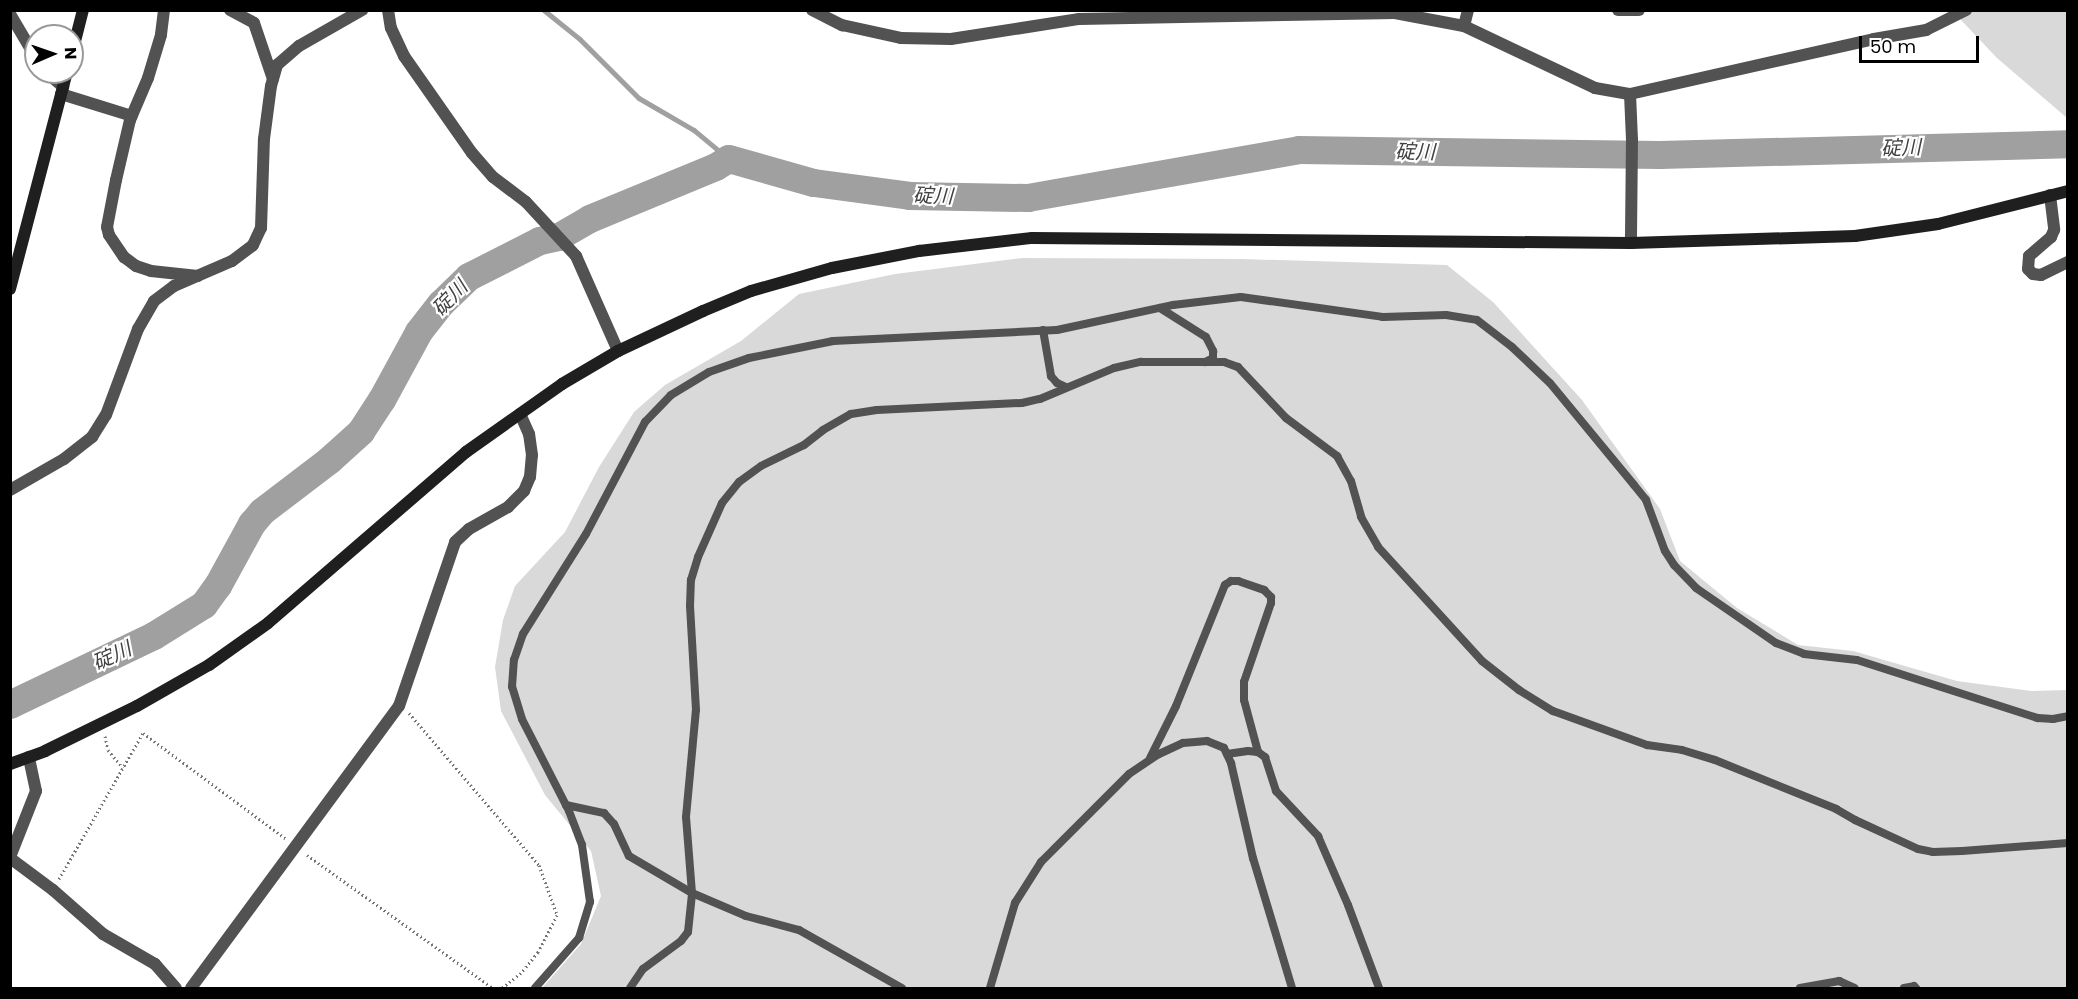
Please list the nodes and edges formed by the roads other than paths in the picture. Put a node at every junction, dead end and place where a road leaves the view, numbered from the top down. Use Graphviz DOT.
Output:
graph roads {
  1 [pos="164,10"];
  2 [pos="230,10"];
  3 [pos="362,10"];
  4 [pos="388,10"];
  5 [pos="812,10"];
  6 [pos="1468,10"];
  7 [pos="1618,10"];
  8 [pos="1639,10"];
  9 [pos="1966,10"];
  10 [pos="10,14"];
  11 [pos="1464,26"];
  12 [pos="24,38"];
  13 [pos="273,79"];
  14 [pos="56,84"];
  15 [pos="64,84"];
  16 [pos="62,91"];
  17 [pos="1630,94"];
  18 [pos="132,116"];
  19 [pos="2067,191"];
  20 [pos="2050,195"];
  21 [pos="1631,243"];
  22 [pos="14,260"];
  23 [pos="2067,262"];
  24 [pos="199,276"];
  25 [pos="10,289"];
  26 [pos="1160,308"];
  27 [pos="1043,330"];
  28 [pos="618,351"];
  29 [pos="1204,362"];
  30 [pos="1066,387"];
  31 [pos="520,414"];
  32 [pos="10,490"];
  33 [pos="2067,716"];
  34 [pos="1258,752"];
  35 [pos="1227,754"];
  36 [pos="29,757"];
  37 [pos="1148,761"];
  38 [pos="10,764"];
  39 [pos="566,805"];
  40 [pos="2067,843"];
  41 [pos="10,858"];
  42 [pos="692,893"];
  43 [pos="176,988"];
  44 [pos="191,988"];
  45 [pos="535,988"];
  46 [pos="630,988"];
  47 [pos="902,988"];
  48 [pos="990,988"];
  49 [pos="1292,988"];
  50 [pos="1379,988"];
  51 [pos="1800,988"];
  52 [pos="1855,988"];
  53 [pos="1904,988"];
  54 [pos="1916,988"];
  1 -- 18 [label="street"];
  2 -- 13 [label="street"];
  3 -- 13 [label="street"];
  4 -- 28 [label="street"];
  5 -- 11 [label="street"];
  6 -- 11 [label="street"];
  7 -- 8 [label="street"];
  9 -- 17 [label="street"];
  10 -- 12 [label="street"];
  11 -- 17 [label="street"];
  13 -- 24 [label="street"];
  14 -- 16 [label="street"];
  15 -- 16 [label="street"];
  16 -- 18 [label="street"];
  16 -- 22 [label="street"];
  17 -- 21 [label="street"];
  18 -- 24 [label="street"];
  19 -- 20 [label="street"];
  20 -- 21 [label="street"];
  20 -- 23 [label="street"];
  21 -- 28 [label="street"];
  22 -- 25 [label="street"];
  24 -- 32 [label="street"];
  26 -- 27 [label="lane"];
  26 -- 29 [label="lane"];
  26 -- 33 [label="lane"];
  27 -- 30 [label="lane"];
  27 -- 39 [label="lane"];
  28 -- 31 [label="street"];
  29 -- 30 [label="lane"];
  29 -- 40 [label="lane"];
  30 -- 42 [label="lane"];
  31 -- 36 [label="street"];
  31 -- 44 [label="street"];
  34 -- 35 [label="lane"];
  34 -- 37 [label="lane"];
  34 -- 50 [label="lane"];
  35 -- 37 [label="lane"];
  35 -- 49 [label="lane"];
  36 -- 38 [label="street"];
  36 -- 41 [label="street"];
  37 -- 48 [label="lane"];
  39 -- 42 [label="lane"];
  39 -- 45 [label="lane"];
  41 -- 43 [label="street"];
  42 -- 46 [label="lane"];
  42 -- 47 [label="lane"];
  51 -- 52 [label="lane"];
  53 -- 54 [label="lane"];
}
